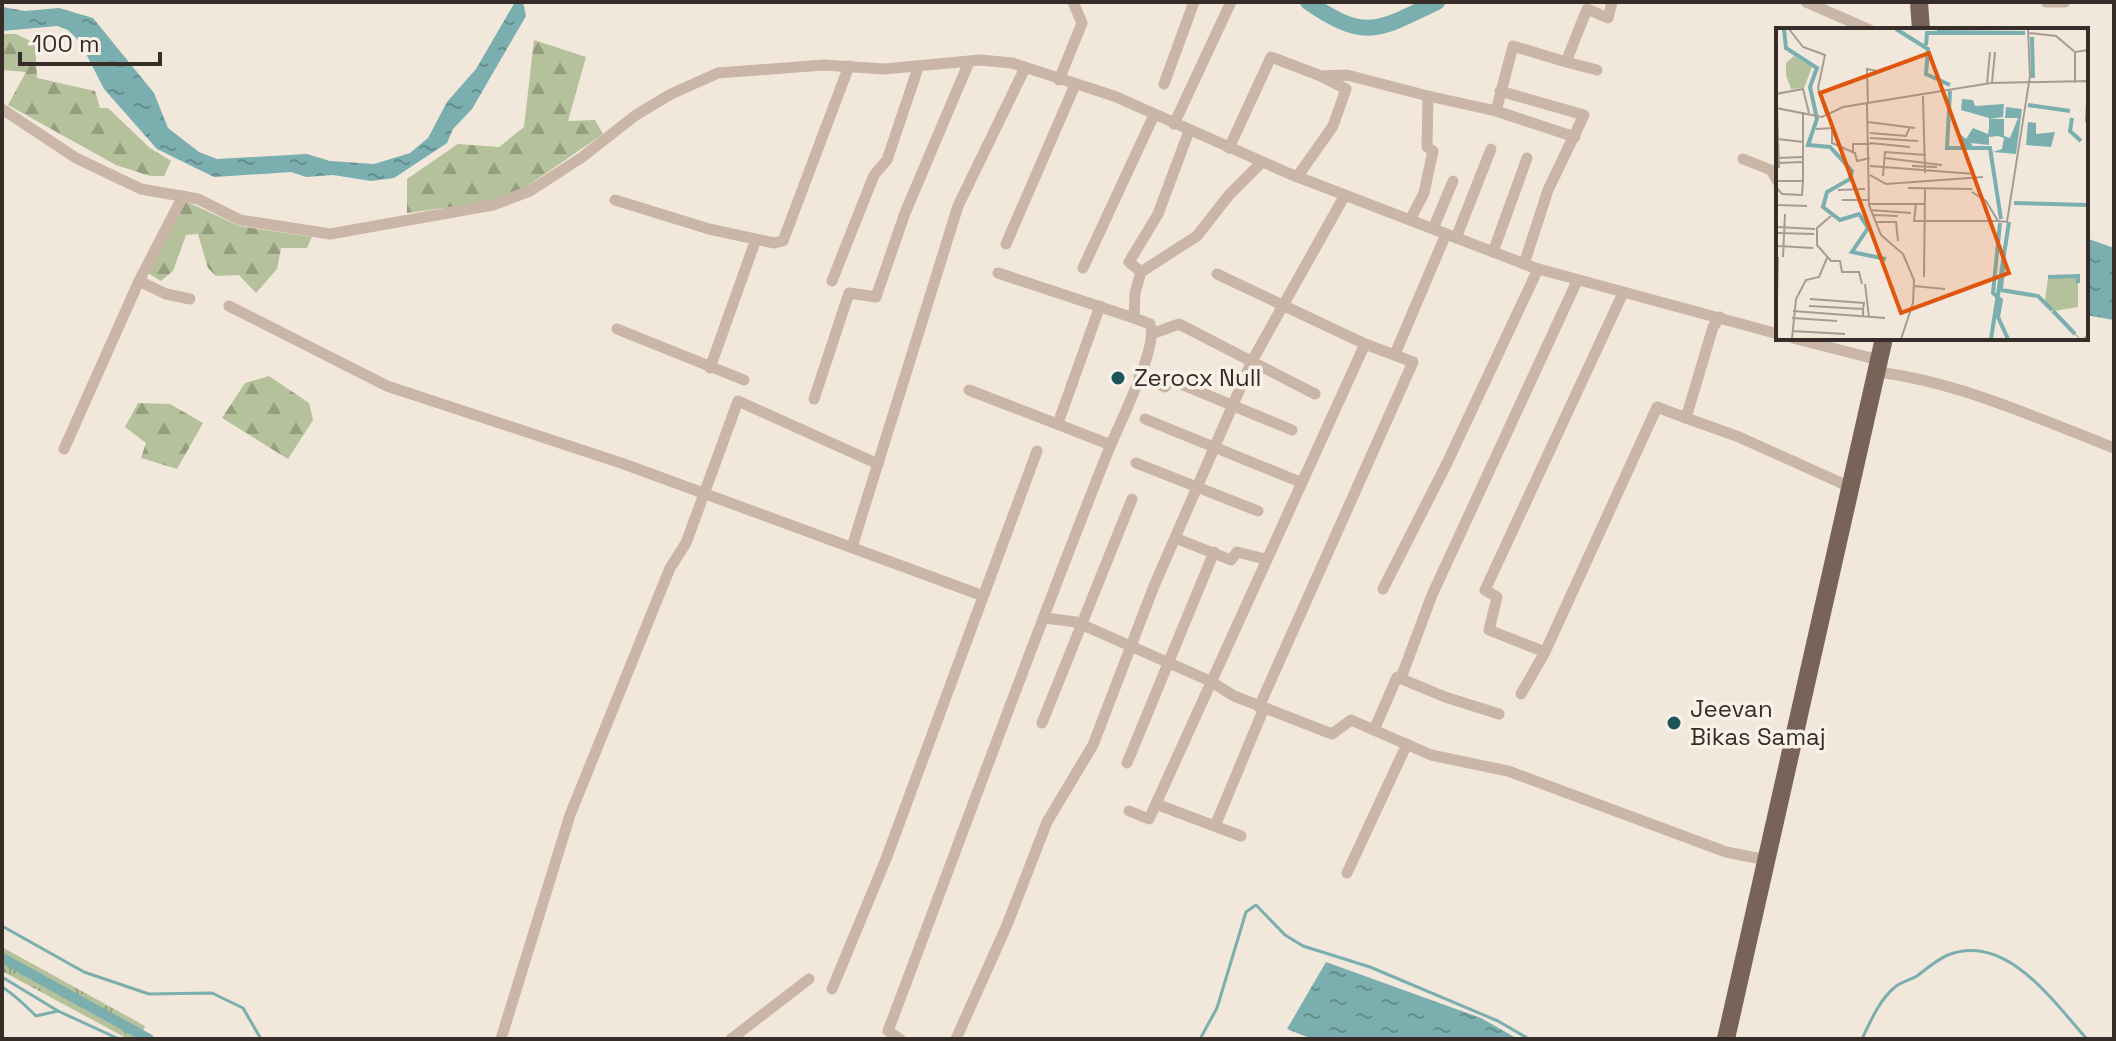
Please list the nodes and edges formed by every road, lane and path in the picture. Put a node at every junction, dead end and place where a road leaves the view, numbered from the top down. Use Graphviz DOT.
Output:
graph roads {
  1 [pos="1073,2"];
  2 [pos="1194,2"];
  3 [pos="1231,2"];
  4 [pos="1612,2"];
  5 [pos="1806,2"];
  6 [pos="1919,2"];
  7 [pos="2046,2"];
  8 [pos="2065,2"];
  9 [pos="1865,28"];
  10 [pos="1921,28"];
  11 [pos="969,62"];
  12 [pos="1566,62"];
  13 [pos="849,66"];
  14 [pos="918,68"];
  15 [pos="1025,68"];
  16 [pos="1597,70"];
  17 [pos="1321,76"];
  18 [pos="1059,80"];
  19 [pos="1164,84"];
  20 [pos="1075,85"];
  21 [pos="1500,91"];
  22 [pos="1428,96"];
  23 [pos="2,109"];
  24 [pos="1496,111"];
  25 [pos="1154,115"];
  26 [pos="1174,124"];
  27 [pos="1189,131"];
  28 [pos="1575,137"];
  29 [pos="1229,148"];
  30 [pos="1491,149"];
  31 [pos="1527,158"];
  32 [pos="1743,159"];
  33 [pos="1262,162"];
  34 [pos="1297,177"];
  35 [pos="1453,181"];
  36 [pos="1776,182"];
  37 [pos="1345,195"];
  38 [pos="183,196"];
  39 [pos="615,200"];
  40 [pos="1410,220"];
  41 [pos="1433,229"];
  42 [pos="1451,236"];
  43 [pos="756,239"];
  44 [pos="1006,244"];
  45 [pos="1493,252"];
  46 [pos="1524,264"];
  47 [pos="1083,268"];
  48 [pos="1538,269"];
  49 [pos="1141,272"];
  50 [pos="998,273"];
  51 [pos="1217,274"];
  52 [pos="139,281"];
  53 [pos="832,281"];
  54 [pos="1577,281"];
  55 [pos="1623,293"];
  56 [pos="190,299"];
  57 [pos="1283,304"];
  58 [pos="229,306"];
  59 [pos="1100,306"];
  60 [pos="1720,317"];
  61 [pos="1134,318"];
  62 [pos="617,329"];
  63 [pos="1154,333"];
  64 [pos="1776,333"];
  65 [pos="1799,340"];
  66 [pos="1884,340"];
  67 [pos="1365,344"];
  68 [pos="1395,354"];
  69 [pos="1252,361"];
  70 [pos="1878,366"];
  71 [pos="710,368"];
  72 [pos="1139,375"];
  73 [pos="744,380"];
  74 [pos="969,390"];
  75 [pos="1315,394"];
  76 [pos="814,399"];
  77 [pos="1233,404"];
  78 [pos="1686,418"];
  79 [pos="1145,419"];
  80 [pos="1058,423"];
  81 [pos="1292,430"];
  82 [pos="1111,445"];
  83 [pos="1214,446"];
  84 [pos="2114,448"];
  85 [pos="64,449"];
  86 [pos="1037,451"];
  87 [pos="1136,463"];
  88 [pos="878,464"];
  89 [pos="1300,482"];
  90 [pos="1196,486"];
  91 [pos="1850,487"];
  92 [pos="705,493"];
  93 [pos="1132,499"];
  94 [pos="1258,511"];
  95 [pos="1175,538"];
  96 [pos="852,547"];
  97 [pos="1214,552"];
  98 [pos="1265,559"];
  99 [pos="1383,589"];
  100 [pos="978,594"];
  101 [pos="1045,618"];
  102 [pos="1082,625"];
  103 [pos="1129,647"];
  104 [pos="1545,652"];
  105 [pos="1167,662"];
  106 [pos="1401,678"];
  107 [pos="1210,681"];
  108 [pos="1521,694"];
  109 [pos="1262,708"];
  110 [pos="1499,714"];
  111 [pos="1042,723"];
  112 [pos="1374,730"];
  113 [pos="1407,744"];
  114 [pos="1127,763"];
  115 [pos="1156,804"];
  116 [pos="1129,811"];
  117 [pos="1215,826"];
  118 [pos="1241,836"];
  119 [pos="1767,860"];
  120 [pos="1347,873"];
  121 [pos="809,979"];
  122 [pos="832,989"];
  123 [pos="501,1039"];
  124 [pos="731,1039"];
  125 [pos="900,1039"];
  126 [pos="956,1039"];
  127 [pos="1726,1039"];
  1 -- 18 [label="street"];
  2 -- 19 [label="street"];
  3 -- 26 [label="street"];
  4 -- 12 [label="street"];
  5 -- 9 [label="street"];
  6 -- 10 [label="main road"];
  7 -- 8 [label="street"];
  11 -- 14 [label="street"];
  11 -- 15 [label="street"];
  11 -- 76 [label="street"];
  12 -- 16 [label="street"];
  12 -- 21 [label="street"];
  13 -- 14 [label="street"];
  13 -- 38 [label="street"];
  13 -- 43 [label="street"];
  14 -- 53 [label="street"];
  15 -- 18 [label="street"];
  15 -- 88 [label="street"];
  17 -- 22 [label="street"];
  17 -- 29 [label="street"];
  17 -- 34 [label="street"];
  18 -- 20 [label="street"];
  20 -- 25 [label="street"];
  20 -- 44 [label="street"];
  21 -- 24 [label="street"];
  21 -- 28 [label="street"];
  22 -- 24 [label="street"];
  22 -- 40 [label="street"];
  23 -- 38 [label="street"];
  24 -- 28 [label="street"];
  25 -- 26 [label="street"];
  25 -- 47 [label="street"];
  26 -- 27 [label="street"];
  27 -- 29 [label="street"];
  27 -- 49 [label="street"];
  28 -- 46 [label="street"];
  29 -- 33 [label="street"];
  30 -- 42 [label="street"];
  31 -- 45 [label="street"];
  32 -- 36 [label="street"];
  33 -- 34 [label="street"];
  33 -- 49 [label="street"];
  34 -- 37 [label="street"];
  35 -- 41 [label="street"];
  37 -- 40 [label="street"];
  37 -- 57 [label="street"];
  38 -- 52 [label="street"];
  39 -- 43 [label="street"];
  40 -- 41 [label="street"];
  41 -- 42 [label="street"];
  42 -- 45 [label="street"];
  42 -- 68 [label="street"];
  43 -- 71 [label="street"];
  45 -- 46 [label="street"];
  46 -- 48 [label="street"];
  48 -- 54 [label="street"];
  48 -- 99 [label="street"];
  49 -- 61 [label="street"];
  50 -- 59 [label="street"];
  51 -- 57 [label="street"];
  52 -- 56 [label="street"];
  52 -- 85 [label="street"];
  54 -- 55 [label="street"];
  54 -- 106 [label="street"];
  55 -- 60 [label="street"];
  55 -- 104 [label="street"];
  57 -- 67 [label="street"];
  57 -- 69 [label="street"];
  58 -- 92 [label="street"];
  59 -- 61 [label="street"];
  59 -- 80 [label="street"];
  60 -- 64 [label="street"];
  60 -- 78 [label="street"];
  61 -- 63 [label="street"];
  62 -- 71 [label="street"];
  63 -- 69 [label="street"];
  63 -- 72 [label="street"];
  65 -- 70 [label="street"];
  66 -- 70 [label="main road"];
  67 -- 68 [label="street"];
  67 -- 89 [label="street"];
  68 -- 109 [label="street"];
  69 -- 75 [label="street"];
  69 -- 77 [label="street"];
  70 -- 84 [label="street"];
  70 -- 91 [label="main road"];
  71 -- 73 [label="street"];
  72 -- 77 [label="street"];
  72 -- 82 [label="street"];
  74 -- 80 [label="street"];
  77 -- 81 [label="street"];
  77 -- 83 [label="street"];
  78 -- 91 [label="street"];
  78 -- 104 [label="street"];
  79 -- 83 [label="street"];
  80 -- 82 [label="street"];
  82 -- 101 [label="street"];
  83 -- 89 [label="street"];
  83 -- 90 [label="street"];
  86 -- 122 [label="street"];
  87 -- 90 [label="street"];
  88 -- 92 [label="street"];
  88 -- 96 [label="street"];
  89 -- 98 [label="street"];
  90 -- 94 [label="street"];
  90 -- 95 [label="street"];
  91 -- 119 [label="main road"];
  92 -- 96 [label="street"];
  92 -- 123 [label="street"];
  93 -- 102 [label="street"];
  95 -- 97 [label="street"];
  95 -- 103 [label="street"];
  96 -- 100 [label="street"];
  97 -- 98 [label="street"];
  97 -- 105 [label="street"];
  98 -- 107 [label="street"];
  101 -- 102 [label="street"];
  101 -- 125 [label="street"];
  102 -- 103 [label="street"];
  102 -- 111 [label="street"];
  103 -- 105 [label="street"];
  103 -- 126 [label="street"];
  104 -- 108 [label="street"];
  105 -- 107 [label="street"];
  105 -- 114 [label="street"];
  106 -- 110 [label="street"];
  106 -- 112 [label="street"];
  107 -- 109 [label="street"];
  107 -- 115 [label="street"];
  109 -- 112 [label="street"];
  109 -- 117 [label="street"];
  112 -- 113 [label="street"];
  113 -- 119 [label="street"];
  113 -- 120 [label="street"];
  115 -- 116 [label="street"];
  115 -- 117 [label="street"];
  117 -- 118 [label="street"];
  119 -- 127 [label="main road"];
  121 -- 124 [label="street"];
}
